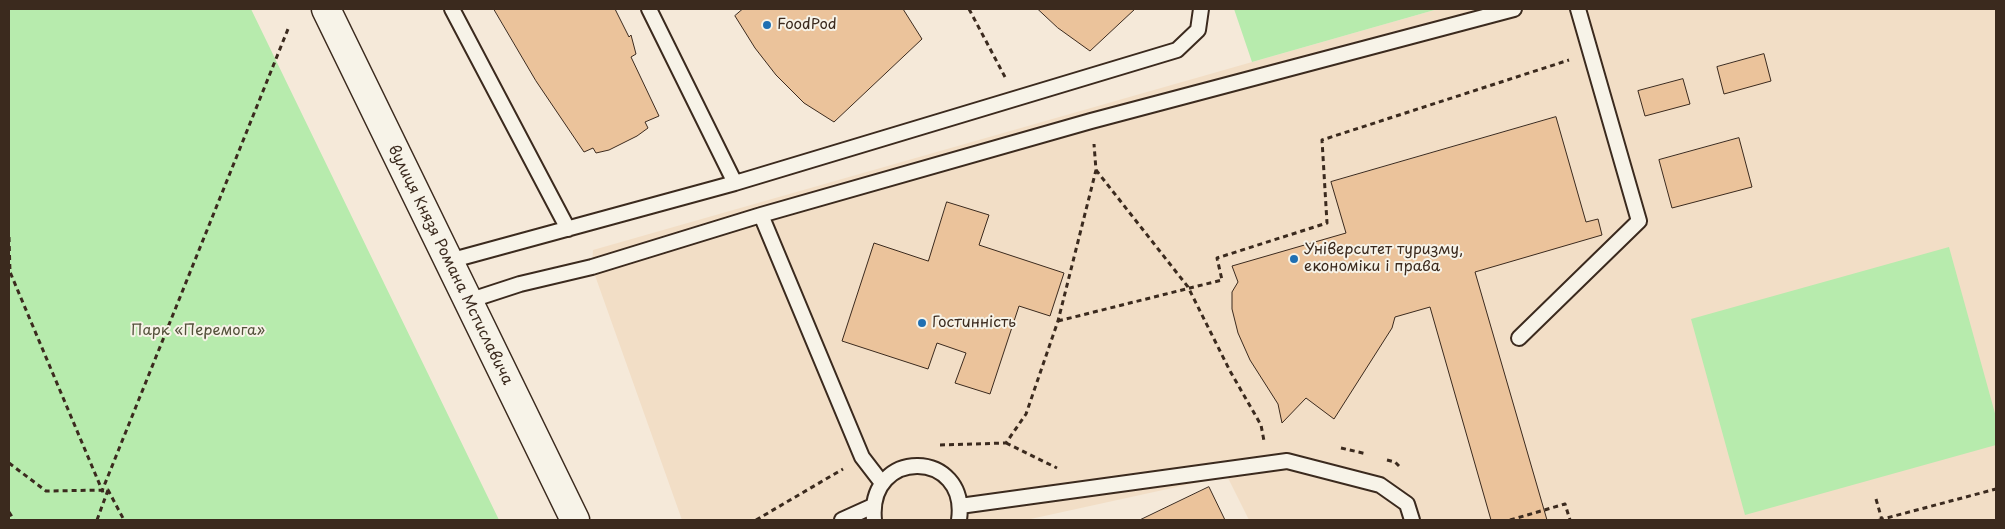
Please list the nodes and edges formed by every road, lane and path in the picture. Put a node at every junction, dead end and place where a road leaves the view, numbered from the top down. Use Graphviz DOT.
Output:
graph roads {
  1 [pos="326,9"];
  2 [pos="452,9"];
  3 [pos="649,9"];
  4 [pos="969,9"];
  5 [pos="1201,9"];
  6 [pos="1514,9"];
  7 [pos="1578,9"];
  8 [pos="288,29"];
  9 [pos="1590,53"];
  10 [pos="1016,99"];
  11 [pos="1091,121"];
  12 [pos="1096,170"];
  13 [pos="735,183"];
  14 [pos="762,215"];
  15 [pos="568,230"];
  16 [pos="9,237"];
  17 [pos="449,261"];
  18 [pos="1188,287"];
  19 [pos="468,301"];
  20 [pos="1058,321"];
  21 [pos="1519,338"];
  22 [pos="1264,443"];
  23 [pos="931,445"];
  24 [pos="862,457"];
  25 [pos="9,463"];
  26 [pos="882,484"];
  27 [pos="1996,489"];
  28 [pos="102,490"];
  29 [pos="108,490"];
  30 [pos="1876,499"];
  31 [pos="960,506"];
  32 [pos="9,512"];
  33 [pos="874,513"];
  34 [pos="14,520"];
  35 [pos="97,520"];
  36 [pos="124,520"];
  37 [pos="575,520"];
  38 [pos="756,520"];
  39 [pos="842,520"];
  40 [pos="959,520"];
  41 [pos="1412,520"];
  42 [pos="1510,520"];
  43 [pos="1570,520"];
  44 [pos="1881,520"];
  1 -- 17 [label="street, вулиця Князя Романа Мстиславича"];
  2 -- 15 [label="lane"];
  3 -- 13 [label="lane"];
  4 -- 10 [label="path"];
  5 -- 10 [label="lane"];
  6 -- 11 [label="lane"];
  7 -- 9 [label="lane"];
  8 -- 28 [label="path"];
  9 -- 18 [label="path"];
  9 -- 21 [label="lane"];
  10 -- 13 [label="lane"];
  11 -- 12 [label="path"];
  11 -- 14 [label="lane"];
  12 -- 18 [label="path"];
  12 -- 20 [label="path"];
  13 -- 15 [label="lane"];
  14 -- 19 [label="lane"];
  14 -- 24 [label="lane"];
  15 -- 17 [label="lane"];
  16 -- 28 [label="path"];
  17 -- 19 [label="street, вулиця Князя Романа Мстиславича"];
  18 -- 20 [label="path"];
  18 -- 22 [label="path"];
  19 -- 37 [label="street, вулиця Князя Романа Мстиславича"];
  20 -- 23 [label="path"];
  24 -- 26 [label="lane"];
  24 -- 38 [label="path"];
  25 -- 28 [label="path"];
  26 -- 31 [label="lane"];
  26 -- 33 [label="lane"];
  27 -- 44 [label="path"];
  28 -- 29 [label="path"];
  29 -- 35 [label="path"];
  29 -- 36 [label="path"];
  30 -- 44 [label="path"];
  31 -- 40 [label="lane"];
  31 -- 41 [label="lane"];
  32 -- 34 [label="path"];
  33 -- 39 [label="lane"];
  42 -- 43 [label="path"];
}
